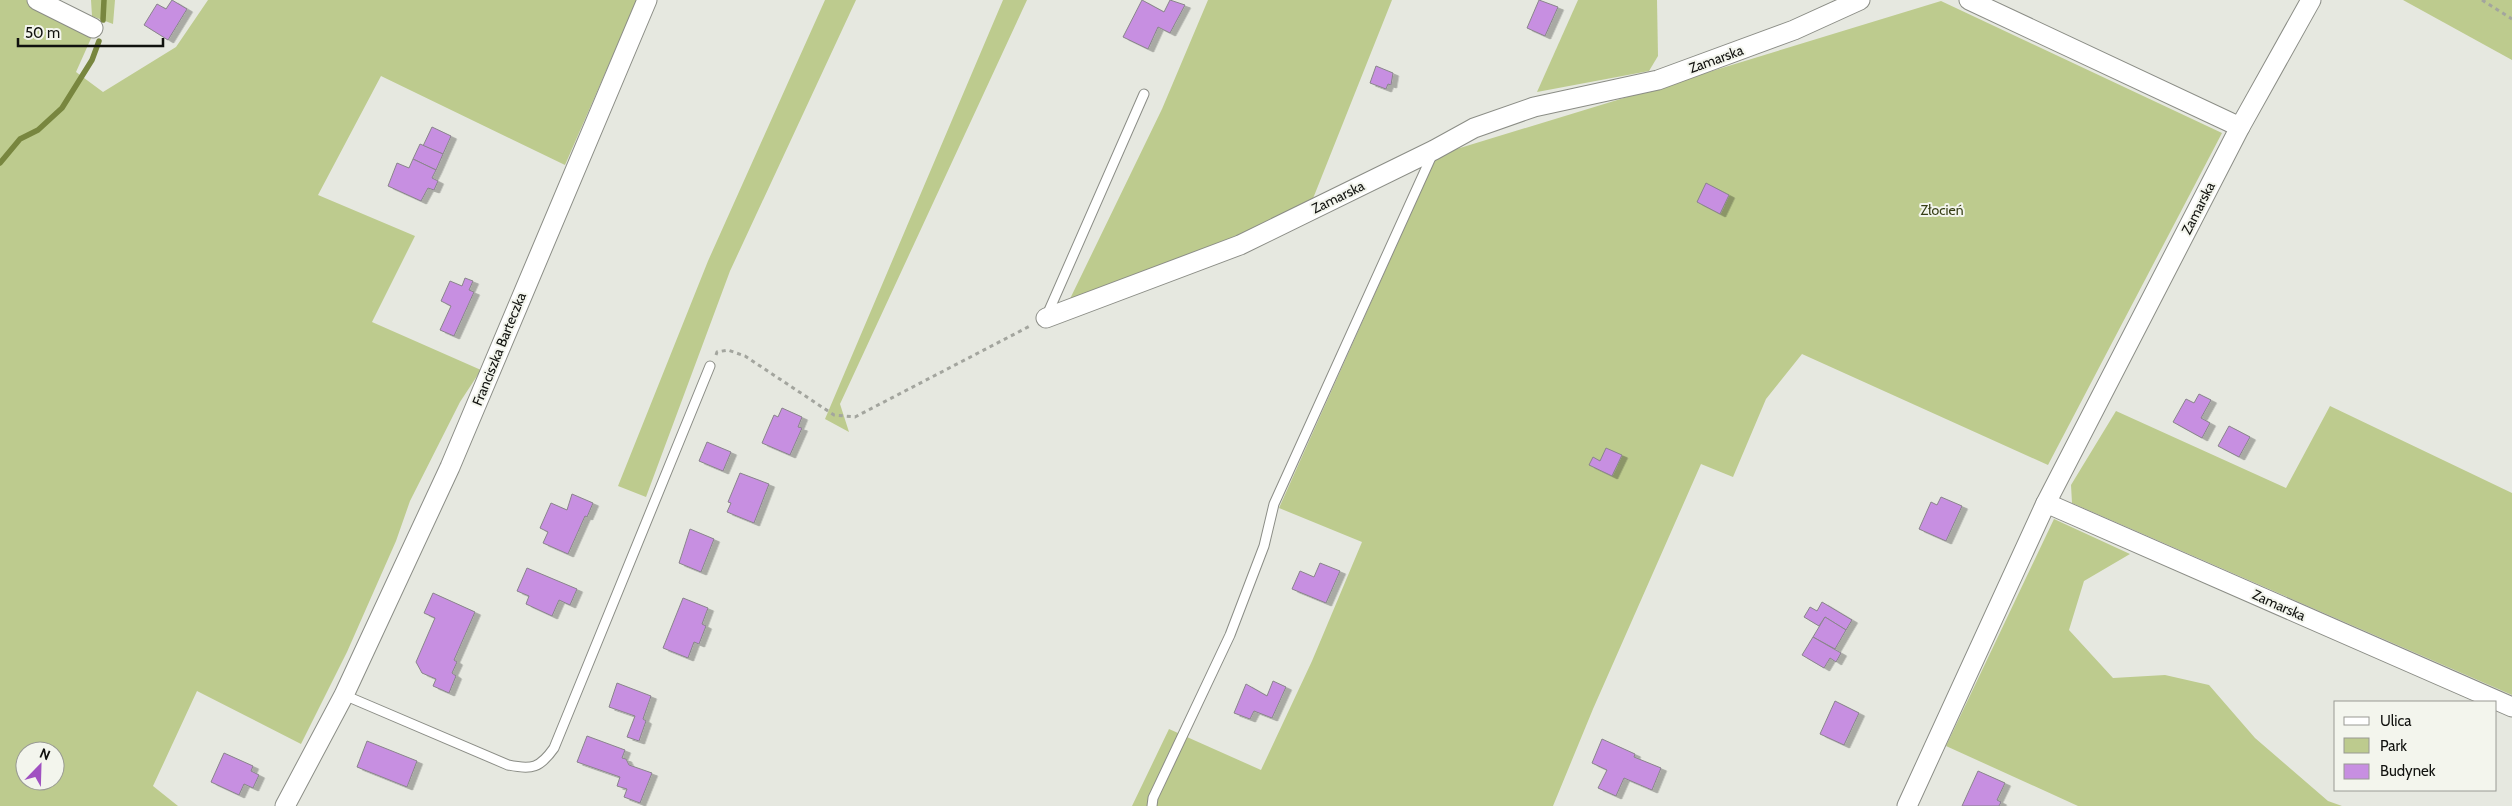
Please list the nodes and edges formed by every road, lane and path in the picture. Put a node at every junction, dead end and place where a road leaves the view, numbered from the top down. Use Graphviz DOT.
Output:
graph roads {
  1 [pos="37,0"];
  2 [pos="647,0"];
  3 [pos="1860,0"];
  4 [pos="1969,0"];
  5 [pos="2311,0"];
  6 [pos="2482,0"];
  7 [pos="2512,19"];
  8 [pos="93,28"];
  9 [pos="1144,94"];
  10 [pos="2240,127"];
  11 [pos="1434,150"];
  12 [pos="1046,318"];
  13 [pos="710,366"];
  14 [pos="2046,503"];
  15 [pos="344,696"];
  16 [pos="2512,707"];
  17 [pos="285,806"];
  18 [pos="1152,806"];
  19 [pos="1907,806"];
  1 -- 8 [label="street"];
  2 -- 15 [label="street, Franciszka Barteczka"];
  3 -- 11 [label="street, Zamarska"];
  4 -- 10 [label="street"];
  5 -- 10 [label="street, Zamarska"];
  6 -- 7 [label="path"];
  9 -- 12 [label="lane"];
  10 -- 14 [label="street, Zamarska"];
  11 -- 12 [label="street, Zamarska"];
  11 -- 18 [label="lane"];
  12 -- 13 [label="path"];
  13 -- 15 [label="lane"];
  14 -- 16 [label="street, Zamarska"];
  14 -- 19 [label="street, Zamarska"];
  15 -- 17 [label="street, Franciszka Barteczka"];
}
